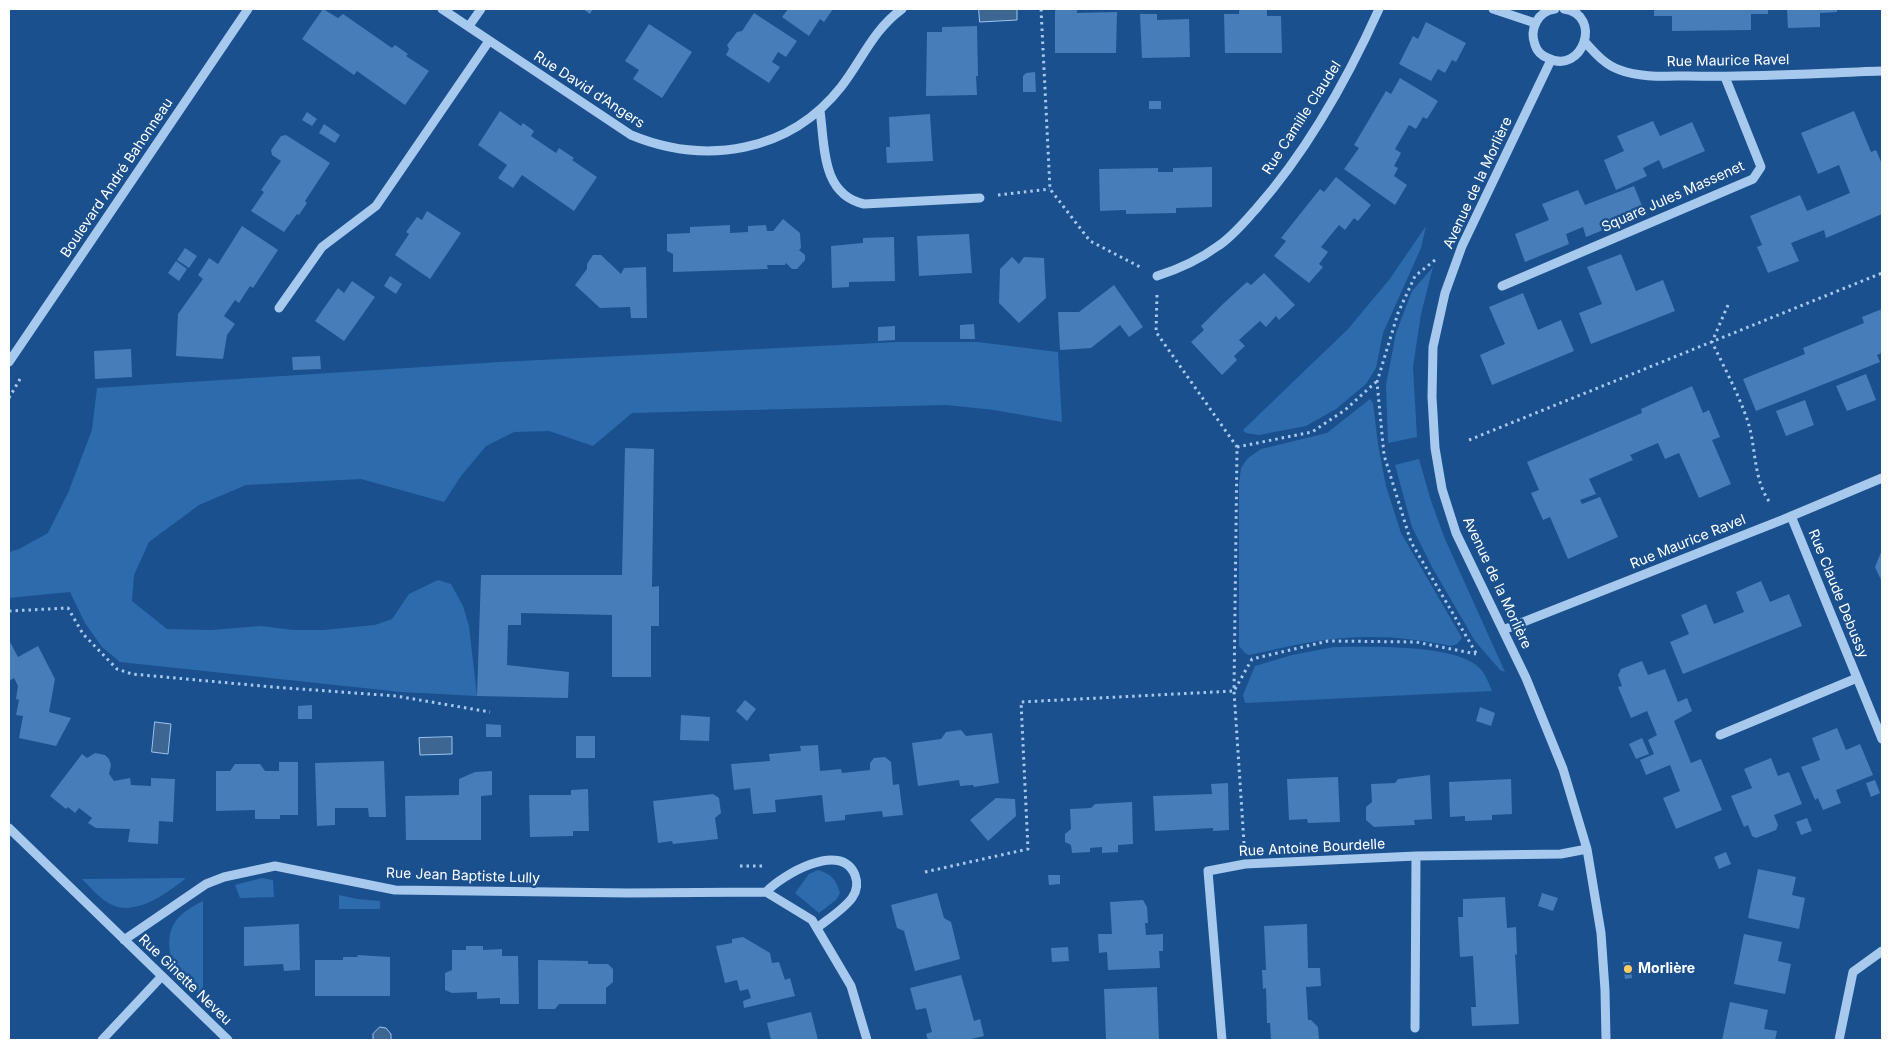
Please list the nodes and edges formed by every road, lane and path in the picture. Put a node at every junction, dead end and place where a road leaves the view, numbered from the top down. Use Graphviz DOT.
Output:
graph roads {
  1 [pos="248,9"];
  2 [pos="442,9"];
  3 [pos="481,9"];
  4 [pos="902,9"];
  5 [pos="1041,9"];
  6 [pos="1379,9"];
  7 [pos="1493,9"];
  8 [pos="1554,9"];
  9 [pos="1567,9"];
  10 [pos="1535,23"];
  11 [pos="469,26"];
  12 [pos="489,41"];
  13 [pos="1585,42"];
  14 [pos="1551,60"];
  15 [pos="1882,70"];
  16 [pos="1725,77"];
  17 [pos="820,111"];
  18 [pos="1050,189"];
  19 [pos="980,198"];
  20 [pos="1882,272"];
  21 [pos="1157,276"];
  22 [pos="1502,286"];
  23 [pos="1728,305"];
  24 [pos="279,308"];
  25 [pos="1712,342"];
  26 [pos="9,362"];
  27 [pos="1377,382"];
  28 [pos="1469,440"];
  29 [pos="1236,447"];
  30 [pos="1882,478"];
  31 [pos="1766,497"];
  32 [pos="1791,516"];
  33 [pos="9,611"];
  34 [pos="1503,630"];
  35 [pos="1476,654"];
  36 [pos="1858,678"];
  37 [pos="1234,691"];
  38 [pos="490,712"];
  39 [pos="1720,735"];
  40 [pos="1882,739"];
  41 [pos="9,828"];
  42 [pos="1587,849"];
  43 [pos="1416,856"];
  44 [pos="1245,864"];
  45 [pos="925,872"];
  46 [pos="766,892"];
  47 [pos="817,928"];
  48 [pos="124,940"];
  49 [pos="1882,951"];
  50 [pos="162,976"];
  51 [pos="1414,1028"];
  52 [pos="102,1040"];
  53 [pos="228,1040"];
  54 [pos="867,1040"];
  55 [pos="1222,1040"];
  56 [pos="1606,1040"];
  57 [pos="1839,1040"];
  1 -- 26 [label="street, Boulevard André Bahonneau"];
  2 -- 11 [label="street, Rue David d’Angers"];
  3 -- 11 [label="street"];
  4 -- 17 [label="street, Rue David d’Angers"];
  5 -- 18 [label="path"];
  6 -- 21 [label="street, Rue Camille Claudel"];
  7 -- 10 [label="street"];
  8 -- 10 [label="street"];
  9 -- 13 [label="street"];
  10 -- 14 [label="street"];
  11 -- 12 [label="street, Rue David d’Angers"];
  12 -- 17 [label="street, Rue David d’Angers"];
  12 -- 24 [label="street"];
  13 -- 14 [label="street"];
  13 -- 16 [label="street, Rue Maurice Ravel"];
  14 -- 34 [label="street, Avenue de la Morlière"];
  15 -- 16 [label="street, Rue Maurice Ravel"];
  16 -- 22 [label="street, Square Jules Massenet"];
  17 -- 19 [label="street"];
  18 -- 19 [label="path"];
  18 -- 21 [label="path"];
  20 -- 25 [label="path"];
  21 -- 29 [label="path"];
  23 -- 25 [label="path"];
  25 -- 28 [label="path"];
  25 -- 31 [label="path"];
  27 -- 29 [label="path"];
  29 -- 37 [label="path"];
  30 -- 32 [label="street, Rue Maurice Ravel"];
  32 -- 34 [label="street, Rue Maurice Ravel"];
  32 -- 36 [label="street, Rue Claude Debussy"];
  33 -- 38 [label="path"];
  34 -- 42 [label="street, Avenue de la Morlière"];
  35 -- 37 [label="path"];
  36 -- 39 [label="street"];
  36 -- 40 [label="street, Rue Claude Debussy"];
  37 -- 44 [label="path"];
  37 -- 45 [label="path"];
  41 -- 48 [label="street"];
  42 -- 43 [label="street, Rue Antoine Bourdelle"];
  42 -- 56 [label="street, Avenue de la Morlière"];
  43 -- 44 [label="street, Rue Antoine Bourdelle"];
  43 -- 51 [label="street"];
  44 -- 55 [label="street, Rue Antoine Bourdelle"];
  46 -- 47 [label="street"];
  46 -- 47 [label="street"];
  46 -- 48 [label="street, Rue Jean Baptiste Lully"];
  47 -- 54 [label="street"];
  48 -- 50 [label="street, Rue Ginette Neveu"];
  49 -- 57 [label="street"];
  50 -- 52 [label="street"];
  50 -- 53 [label="street, Rue Ginette Neveu"];
}
